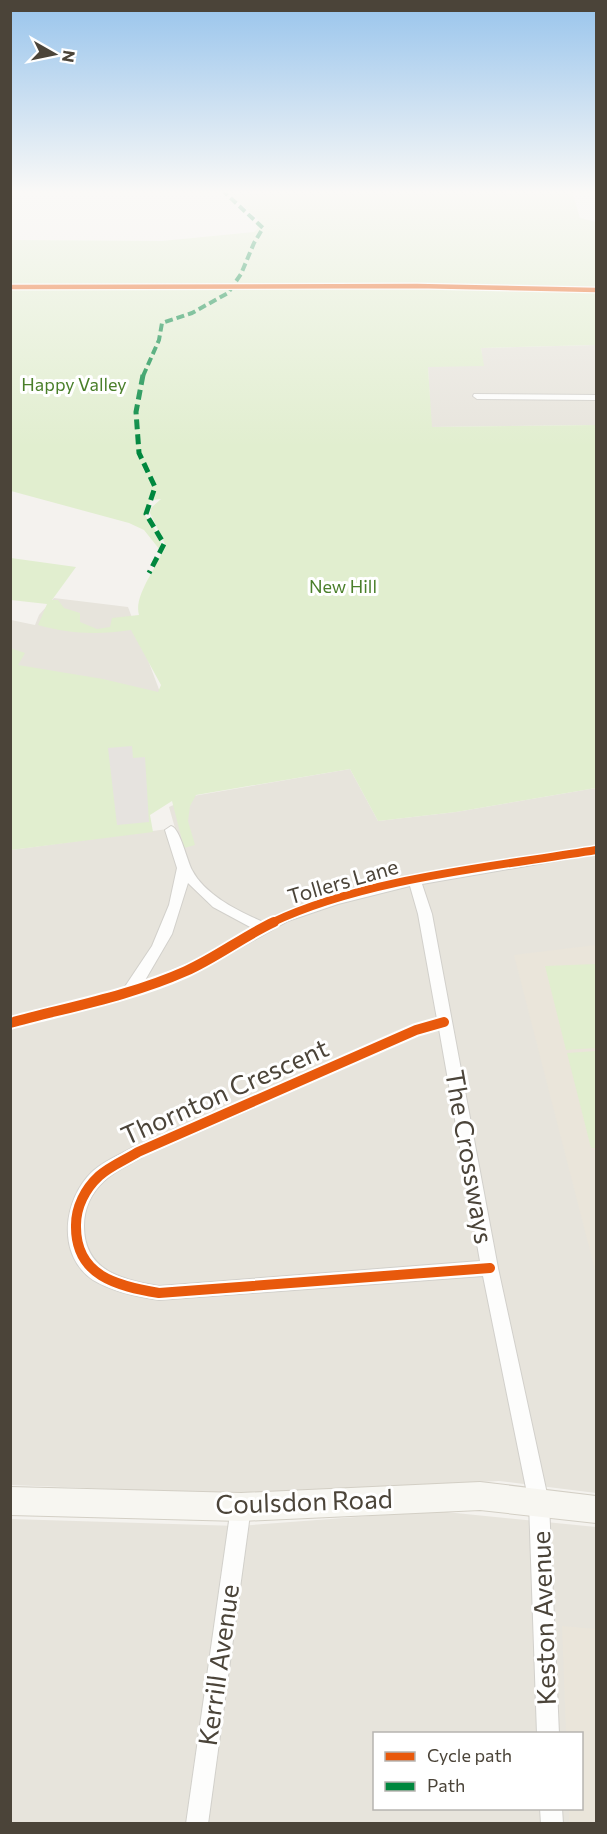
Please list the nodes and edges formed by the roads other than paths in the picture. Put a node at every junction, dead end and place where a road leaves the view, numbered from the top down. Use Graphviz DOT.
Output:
graph roads {
  1 [pos="10,287"];
  2 [pos="597,290"];
  3 [pos="477,396"];
  4 [pos="597,398"];
  5 [pos="171,830"];
  6 [pos="597,850"];
  7 [pos="184,867"];
  8 [pos="415,881"];
  9 [pos="262,927"];
  10 [pos="129,992"];
  11 [pos="444,1022"];
  12 [pos="10,1023"];
  13 [pos="490,1268"];
  14 [pos="10,1501"];
  15 [pos="539,1503"];
  16 [pos="241,1508"];
  17 [pos="597,1510"];
  18 [pos="548,1732"];
  19 [pos="197,1824"];
  1 -- 2 [label="street"];
  3 -- 4 [label="street"];
  5 -- 7 [label="street"];
  6 -- 8 [label="street, Tollers Lane"];
  7 -- 9 [label="street"];
  7 -- 10 [label="street"];
  8 -- 9 [label="street, Tollers Lane"];
  8 -- 11 [label="street, The Crossways"];
  9 -- 10 [label="street, Tollers Lane"];
  10 -- 12 [label="street, Tollers Lane"];
  11 -- 13 [label="street, The Crossways"];
  11 -- 13 [label="street, Thornton Crescent"];
  13 -- 15 [label="street, The Crossways"];
  14 -- 16 [label="main road, Coulsdon Road"];
  15 -- 16 [label="main road, Coulsdon Road"];
  15 -- 17 [label="main road, Coulsdon Road"];
  15 -- 18 [label="street, Keston Avenue"];
  16 -- 19 [label="street, Kerrill Avenue"];
}
